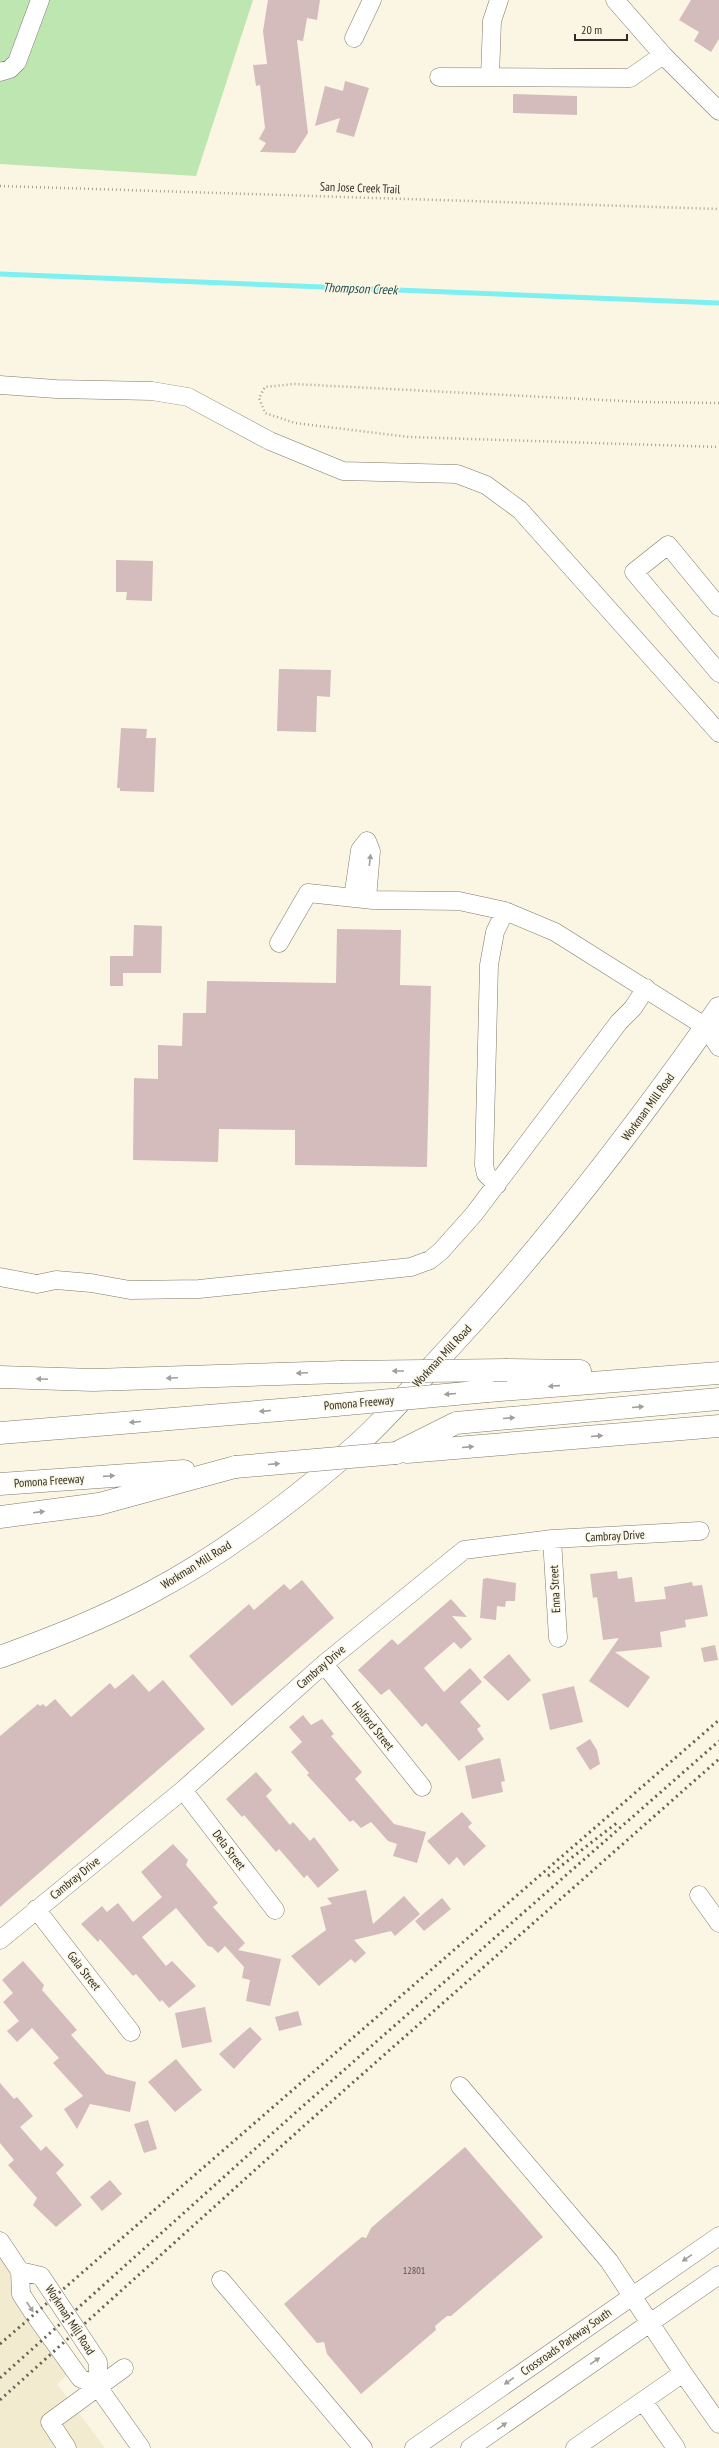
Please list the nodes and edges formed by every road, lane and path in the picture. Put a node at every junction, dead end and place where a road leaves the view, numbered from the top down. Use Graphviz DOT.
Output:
graph roads {
  1 [pos="40,0"];
  2 [pos="372,0"];
  3 [pos="499,0"];
  4 [pos="615,0"];
  5 [pos="354,38"];
  6 [pos="663,55"];
  7 [pos="0,72"];
  8 [pos="439,77"];
  9 [pos="490,78"];
  10 [pos="719,111"];
  11 [pos="0,186"];
  12 [pos="719,208"];
  13 [pos="0,385"];
  14 [pos="719,403"];
  15 [pos="719,447"];
  16 [pos="719,607"];
  17 [pos="719,674"];
  18 [pos="719,733"];
  19 [pos="505,911"];
  20 [pos="278,943"];
  21 [pos="646,988"];
  22 [pos="719,1008"];
  23 [pos="712,1029"];
  24 [pos="719,1048"];
  25 [pos="497,1185"];
  26 [pos="0,1277"];
  27 [pos="719,1372"];
  28 [pos="0,1377"];
  29 [pos="719,1399"];
  30 [pos="719,1426"];
  31 [pos="0,1433"];
  32 [pos="396,1453"];
  33 [pos="235,1467"];
  34 [pos="0,1484"];
  35 [pos="0,1517"];
  36 [pos="700,1531"];
  37 [pos="552,1540"];
  38 [pos="558,1638"];
  39 [pos="0,1657"];
  40 [pos="324,1664"];
  41 [pos="422,1787"];
  42 [pos="183,1790"];
  43 [pos="699,1895"];
  44 [pos="36,1909"];
  45 [pos="275,1910"];
  46 [pos="719,1923"];
  47 [pos="0,1940"];
  48 [pos="131,2032"];
  49 [pos="460,2086"];
  50 [pos="719,2236"];
  51 [pos="0,2241"];
  52 [pos="20,2271"];
  53 [pos="719,2275"];
  54 [pos="221,2280"];
  55 [pos="633,2295"];
  56 [pos="651,2322"];
  57 [pos="124,2368"];
  58 [pos="683,2373"];
  59 [pos="98,2387"];
  60 [pos="643,2401"];
  61 [pos="719,2424"];
  62 [pos="67,2448"];
  63 [pos="141,2448"];
  64 [pos="363,2448"];
  65 [pos="414,2448"];
  66 [pos="470,2448"];
  67 [pos="575,2448"];
  68 [pos="676,2448"];
  1 -- 7 [label="street"];
  2 -- 5 [label="street"];
  3 -- 9 [label="street"];
  4 -- 6 [label="street"];
  6 -- 9 [label="street"];
  6 -- 10 [label="street"];
  8 -- 9 [label="street"];
  11 -- 12 [label="path, San Jose Creek Trail"];
  13 -- 18 [label="street"];
  14 -- 15 [label="path"];
  16 -- 17 [label="street"];
  19 -- 20 [label="street"];
  19 -- 21 [label="street"];
  19 -- 25 [label="street"];
  21 -- 23 [label="street"];
  21 -- 25 [label="street"];
  22 -- 23 [label="main road, Workman Mill Road"];
  23 -- 24 [label="street"];
  23 -- 39 [label="main road, Workman Mill Road"];
  25 -- 26 [label="street"];
  27 -- 28 [label="main road, one-way, bridge"];
  27 -- 31 [label="main road, Pomona Freeway, one-way, bridge"];
  32 -- 29 [label="main road, one-way"];
  32 -- 30 [label="main road, Pomona Freeway, one-way"];
  33 -- 32 [label="main road, Pomona Freeway, one-way, bridge"];
  34 -- 33 [label="main road, Pomona Freeway, one-way"];
  35 -- 33 [label="main road, one-way"];
  36 -- 37 [label="street, Cambray Drive"];
  37 -- 38 [label="street, Enna Street"];
  37 -- 40 [label="street, Cambray Drive"];
  40 -- 41 [label="street, Holford Street"];
  40 -- 42 [label="street, Cambray Drive"];
  42 -- 44 [label="street, Cambray Drive"];
  42 -- 45 [label="street, Dela Street"];
  43 -- 46 [label="street"];
  44 -- 47 [label="street, Cambray Drive"];
  44 -- 48 [label="street, Gala Street"];
  49 -- 55 [label="street"];
  50 -- 55 [label="street, Crossroads Parkway South, one-way"];
  51 -- 52 [label="street"];
  52 -- 59 [label="street, Workman Mill Road, one-way"];
  52 -- 59 [label="street, Workman Mill Road"];
  53 -- 56 [label="street"];
  54 -- 64 [label="street"];
  55 -- 56 [label="street"];
  55 -- 65 [label="street, Crossroads Parkway South, one-way"];
  56 -- 58 [label="street"];
  66 -- 56 [label="street, one-way"];
  57 -- 59 [label="street"];
  58 -- 60 [label="street"];
  58 -- 61 [label="street"];
  59 -- 62 [label="street"];
  59 -- 63 [label="street, Workman Mill Road"];
  60 -- 67 [label="street"];
  60 -- 68 [label="street"];
}
